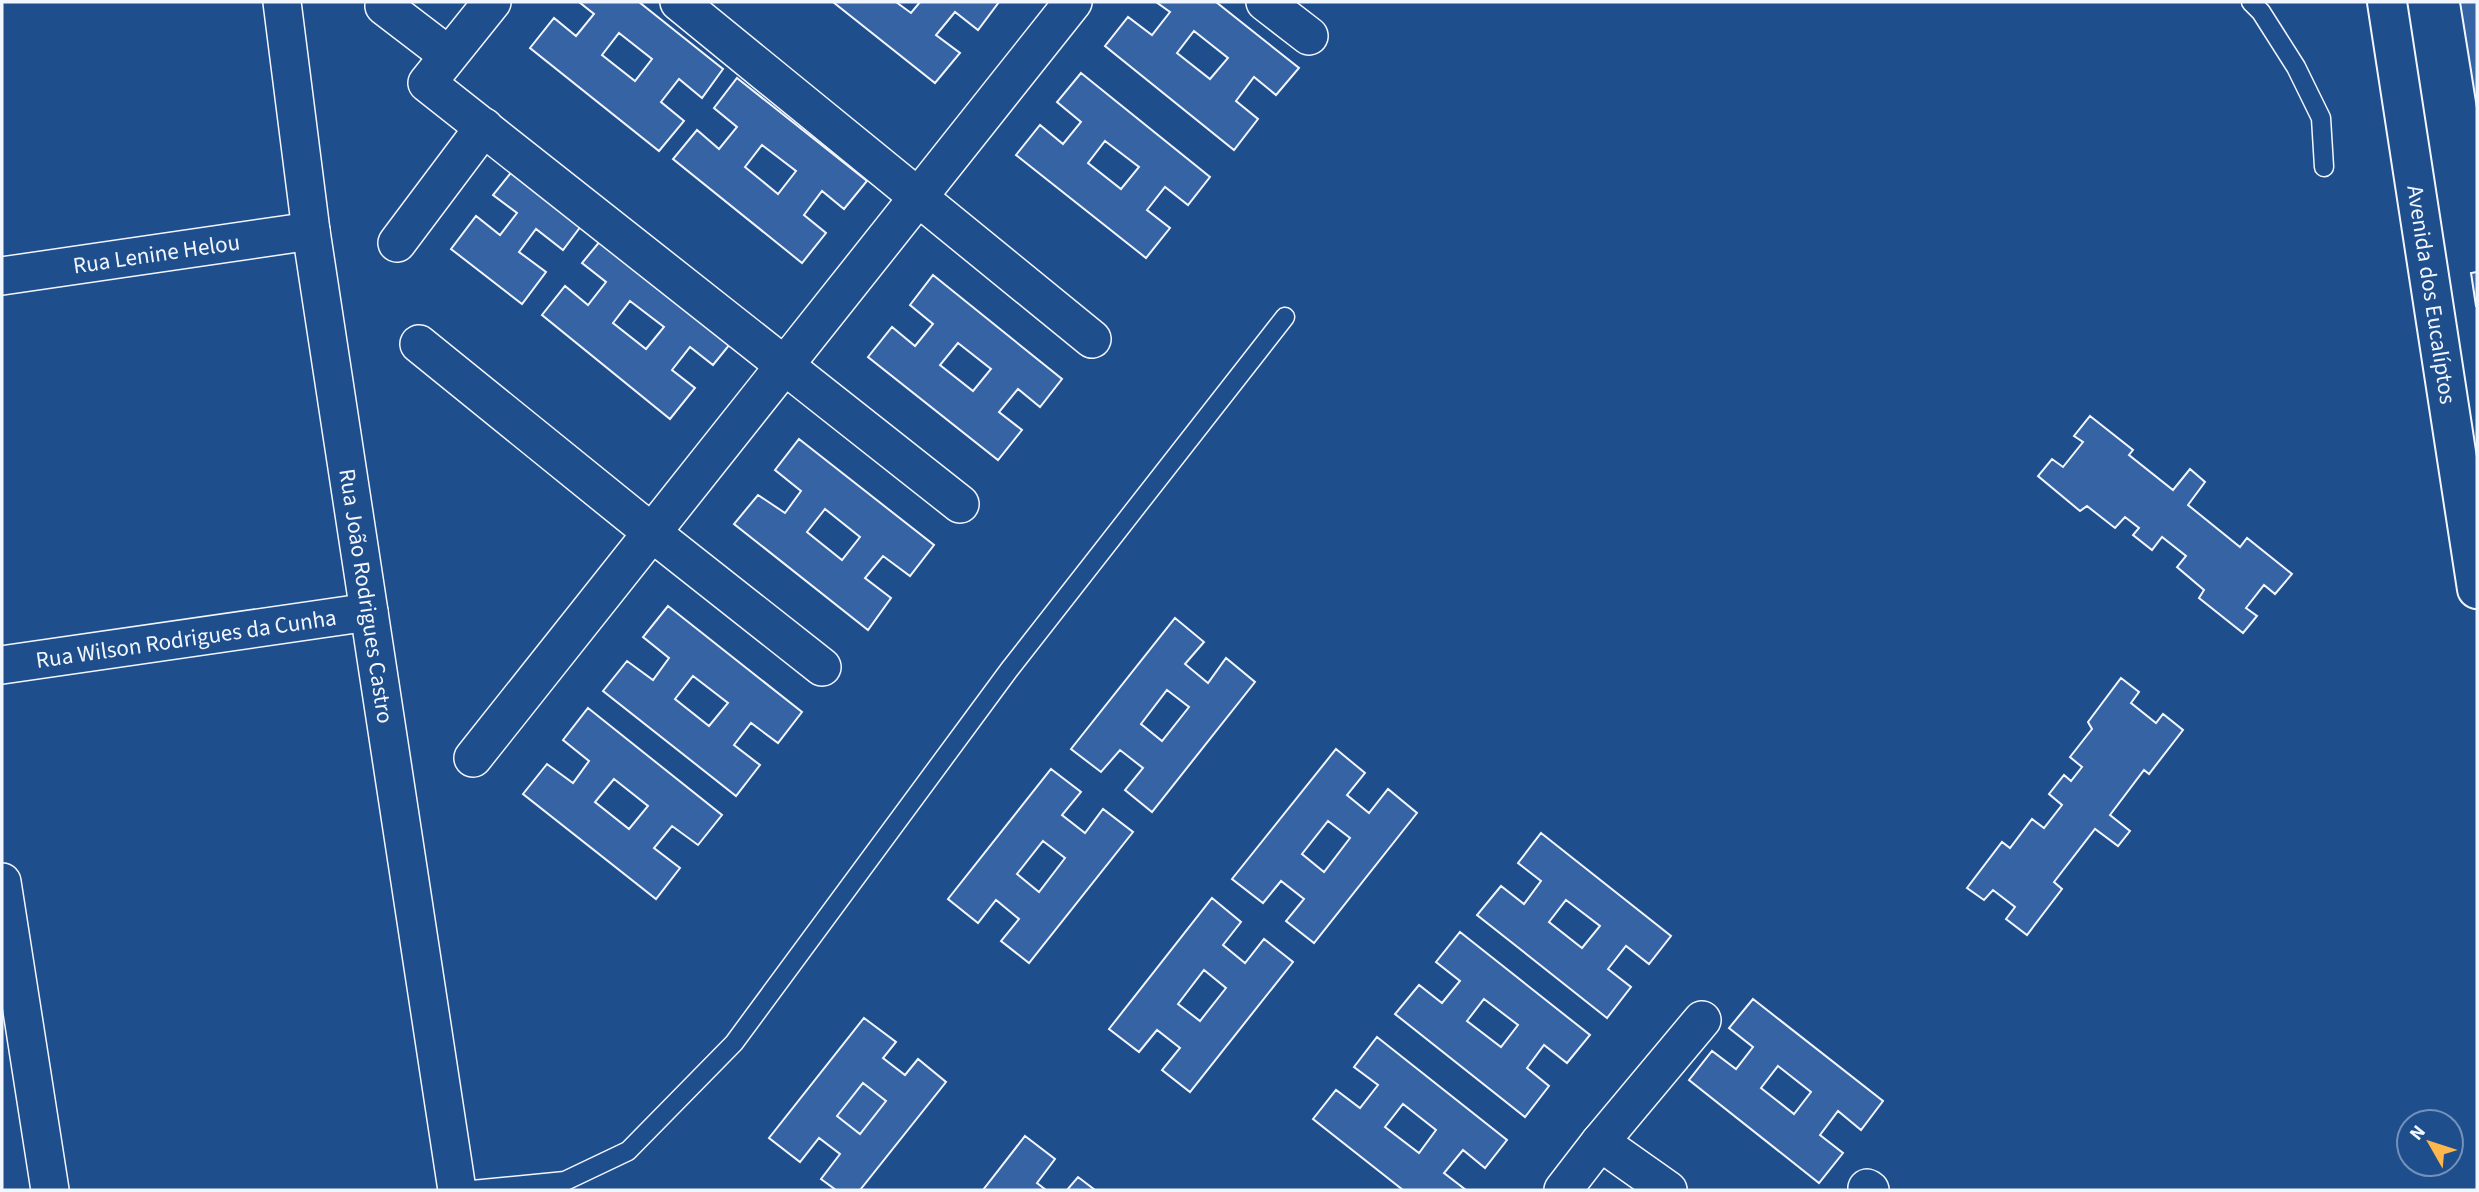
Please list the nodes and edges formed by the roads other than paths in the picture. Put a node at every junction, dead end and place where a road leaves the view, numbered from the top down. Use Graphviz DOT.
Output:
graph roads {
  1 [pos="282,2"];
  2 [pos="492,2"];
  3 [pos="679,2"];
  4 [pos="1073,2"];
  5 [pos="1265,2"];
  6 [pos="2251,2"];
  7 [pos="2387,2"];
  8 [pos="384,6"];
  9 [pos="1309,36"];
  10 [pos="448,55"];
  11 [pos="484,127"];
  12 [pos="2324,167"];
  13 [pos="916,197"];
  14 [pos="311,232"];
  15 [pos="397,243"];
  16 [pos="2,276"];
  17 [pos="1284,317"];
  18 [pos="1092,339"];
  19 [pos="419,344"];
  20 [pos="785,364"];
  21 [pos="960,504"];
  22 [pos="651,533"];
  23 [pos="2477,589"];
  24 [pos="369,612"];
  25 [pos="2,665"];
  26 [pos="822,667"];
  27 [pos="473,758"];
  28 [pos="2,882"];
  29 [pos="1702,1020"];
  30 [pos="1600,1142"];
  31 [pos="50,1190"];
  32 [pos="457,1190"];
  33 [pos="472,1190"];
  34 [pos="1563,1190"];
  35 [pos="1668,1190"];
  1 -- 14 [label="street, Rua João Rodrigues Castro"];
  2 -- 10 [label="street"];
  3 -- 13 [label="street"];
  4 -- 13 [label="street"];
  5 -- 9 [label="street"];
  6 -- 12 [label="lane"];
  7 -- 23 [label="street, Avenida dos Eucalíptos"];
  8 -- 10 [label="street"];
  10 -- 11 [label="street"];
  11 -- 15 [label="street"];
  11 -- 20 [label="street"];
  13 -- 18 [label="street"];
  13 -- 20 [label="street"];
  14 -- 16 [label="street, Rua Lenine Helou"];
  14 -- 24 [label="street, Rua João Rodrigues Castro"];
  17 -- 33 [label="lane"];
  19 -- 22 [label="street"];
  20 -- 21 [label="street"];
  20 -- 22 [label="street"];
  22 -- 26 [label="street"];
  22 -- 27 [label="street"];
  24 -- 25 [label="street, Rua Wilson Rodrigues da Cunha"];
  24 -- 32 [label="street, Rua João Rodrigues Castro"];
  28 -- 31 [label="street"];
  29 -- 30 [label="street"];
  30 -- 34 [label="street"];
  30 -- 35 [label="street"];
}
